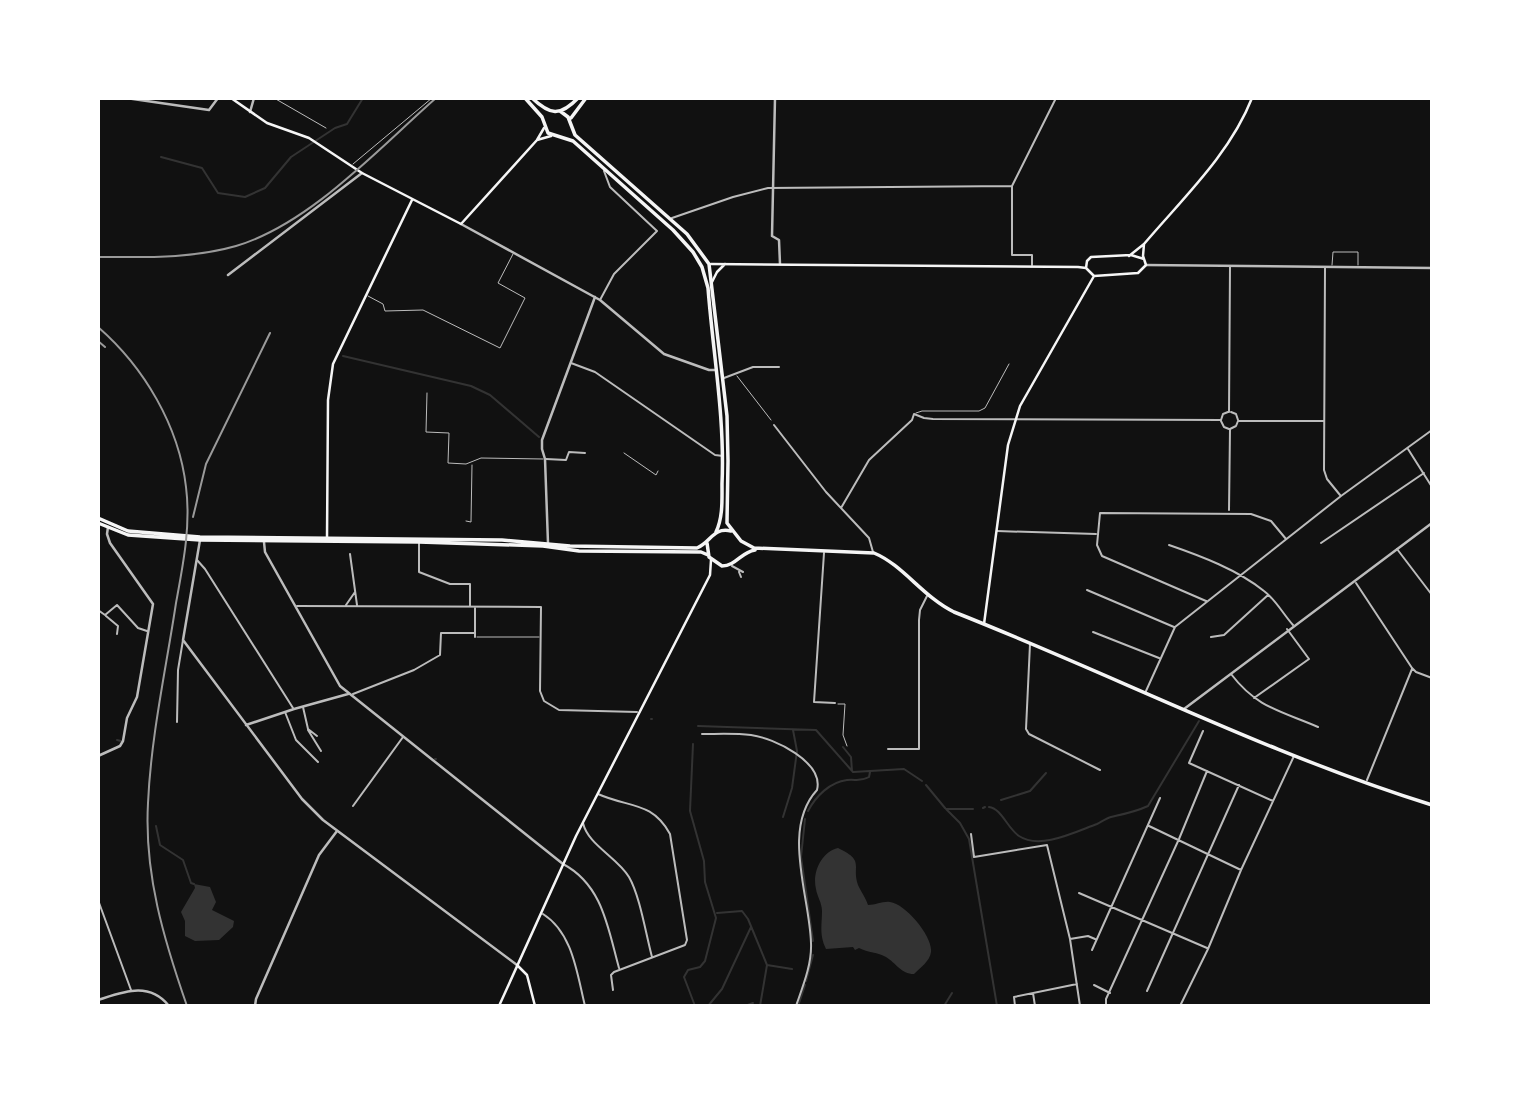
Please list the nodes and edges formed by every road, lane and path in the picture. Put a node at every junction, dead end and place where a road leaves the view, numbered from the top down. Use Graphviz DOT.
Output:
graph roads {
  1 [pos="126,98"];
  2 [pos="218,98"];
  3 [pos="231,98"];
  4 [pos="254,98"];
  5 [pos="274,98"];
  6 [pos="432,98"];
  7 [pos="525,98"];
  8 [pos="532,98"];
  9 [pos="578,98"];
  10 [pos="586,98"];
  11 [pos="775,98"];
  12 [pos="1056,98"];
  13 [pos="1252,98"];
  14 [pos="250,111"];
  15 [pos="560,111"];
  16 [pos="552,113"];
  17 [pos="570,120"];
  18 [pos="544,125"];
  19 [pos="570,127"];
  20 [pos="326,128"];
  21 [pos="551,136"];
  22 [pos="561,137"];
  23 [pos="537,140"];
  24 [pos="351,165"];
  25 [pos="602,166"];
  26 [pos="362,173"];
  27 [pos="1012,186"];
  28 [pos="774,189"];
  29 [pos="412,199"];
  30 [pos="670,220"];
  31 [pos="461,224"];
  32 [pos="1144,244"];
  33 [pos="514,252"];
  34 [pos="1129,256"];
  35 [pos="1144,259"];
  36 [pos="709,264"];
  37 [pos="725,264"];
  38 [pos="780,264"];
  39 [pos="1146,265"];
  40 [pos="1032,266"];
  41 [pos="1230,266"];
  42 [pos="702,267"];
  43 [pos="1325,267"];
  44 [pos="1332,267"];
  45 [pos="1358,267"];
  46 [pos="1086,268"];
  47 [pos="1432,268"];
  48 [pos="228,275"];
  49 [pos="1094,276"];
  50 [pos="712,282"];
  51 [pos="366,296"];
  52 [pos="595,297"];
  53 [pos="600,300"];
  54 [pos="570,362"];
  55 [pos="1009,363"];
  56 [pos="779,367"];
  57 [pos="716,370"];
  58 [pos="735,374"];
  59 [pos="723,378"];
  60 [pos="427,393"];
  61 [pos="1230,412"];
  62 [pos="914,414"];
  63 [pos="1015,419"];
  64 [pos="771,421"];
  65 [pos="1221,421"];
  66 [pos="1238,421"];
  67 [pos="1324,421"];
  68 [pos="775,425"];
  69 [pos="1230,429"];
  70 [pos="1432,430"];
  71 [pos="1407,448"];
  72 [pos="585,453"];
  73 [pos="624,453"];
  74 [pos="723,456"];
  75 [pos="545,459"];
  76 [pos="472,463"];
  77 [pos="658,471"];
  78 [pos="1424,473"];
  79 [pos="1432,487"];
  80 [pos="1341,496"];
  81 [pos="841,508"];
  82 [pos="1229,513"];
  83 [pos="98,521"];
  84 [pos="466,522"];
  85 [pos="1432,523"];
  86 [pos="111,527"];
  87 [pos="996,531"];
  88 [pos="716,532"];
  89 [pos="733,532"];
  90 [pos="1098,534"];
  91 [pos="200,539"];
  92 [pos="1286,539"];
  93 [pos="264,540"];
  94 [pos="327,540"];
  95 [pos="708,541"];
  96 [pos="741,541"];
  97 [pos="419,542"];
  98 [pos="1321,543"];
  99 [pos="548,545"];
  100 [pos="1169,545"];
  101 [pos="764,549"];
  102 [pos="1397,549"];
  103 [pos="824,550"];
  104 [pos="874,553"];
  105 [pos="350,555"];
  106 [pos="708,555"];
  107 [pos="197,559"];
  108 [pos="711,560"];
  109 [pos="738,560"];
  110 [pos="731,565"];
  111 [pos="724,566"];
  112 [pos="738,571"];
  113 [pos="743,572"];
  114 [pos="710,575"];
  115 [pos="1240,575"];
  116 [pos="741,577"];
  117 [pos="1354,580"];
  118 [pos="1087,590"];
  119 [pos="355,591"];
  120 [pos="1268,594"];
  121 [pos="1432,595"];
  122 [pos="928,596"];
  123 [pos="1208,601"];
  124 [pos="296,606"];
  125 [pos="345,606"];
  126 [pos="357,606"];
  127 [pos="470,607"];
  128 [pos="475,607"];
  129 [pos="98,610"];
  130 [pos="105,615"];
  131 [pos="984,625"];
  132 [pos="1293,625"];
  133 [pos="1175,627"];
  134 [pos="1287,629"];
  135 [pos="148,632"];
  136 [pos="1093,632"];
  137 [pos="117,634"];
  138 [pos="475,635"];
  139 [pos="540,637"];
  140 [pos="1211,637"];
  141 [pos="183,639"];
  142 [pos="1030,644"];
  143 [pos="1160,659"];
  144 [pos="1412,668"];
  145 [pos="1230,673"];
  146 [pos="1432,678"];
  147 [pos="1145,692"];
  148 [pos="348,694"];
  149 [pos="1253,698"];
  150 [pos="835,704"];
  151 [pos="302,706"];
  152 [pos="294,709"];
  153 [pos="1184,709"];
  154 [pos="285,711"];
  155 [pos="639,712"];
  156 [pos="177,722"];
  157 [pos="246,725"];
  158 [pos="1318,727"];
  159 [pos="308,729"];
  160 [pos="1203,731"];
  161 [pos="702,734"];
  162 [pos="317,736"];
  163 [pos="404,736"];
  164 [pos="847,746"];
  165 [pos="888,749"];
  166 [pos="321,751"];
  167 [pos="1295,755"];
  168 [pos="98,756"];
  169 [pos="318,762"];
  170 [pos="1100,770"];
  171 [pos="1207,771"];
  172 [pos="1366,783"];
  173 [pos="1239,785"];
  174 [pos="597,794"];
  175 [pos="1160,798"];
  176 [pos="1274,801"];
  177 [pos="1432,805"];
  178 [pos="353,806"];
  179 [pos="583,821"];
  180 [pos="1148,826"];
  181 [pos="337,831"];
  182 [pos="971,834"];
  183 [pos="1179,839"];
  184 [pos="1209,854"];
  185 [pos="563,864"];
  186 [pos="1241,870"];
  187 [pos="1079,893"];
  188 [pos="98,900"];
  189 [pos="1112,907"];
  190 [pos="542,914"];
  191 [pos="1143,920"];
  192 [pos="1173,933"];
  193 [pos="1070,939"];
  194 [pos="1096,940"];
  195 [pos="1208,949"];
  196 [pos="1092,950"];
  197 [pos="652,958"];
  198 [pos="517,965"];
  199 [pos="619,969"];
  200 [pos="1078,983"];
  201 [pos="1094,985"];
  202 [pos="131,990"];
  203 [pos="613,990"];
  204 [pos="1147,991"];
  205 [pos="1032,993"];
  206 [pos="1111,993"];
  207 [pos="98,1000"];
  208 [pos="169,1006"];
  209 [pos="256,1006"];
  210 [pos="499,1006"];
  211 [pos="535,1006"];
  212 [pos="585,1006"];
  213 [pos="796,1006"];
  214 [pos="1015,1006"];
  215 [pos="1035,1006"];
  216 [pos="1080,1006"];
  217 [pos="1106,1006"];
  218 [pos="1180,1006"];
  1 -- 2 [label="street"];
  3 -- 14 [label="main road"];
  4 -- 14 [label="street"];
  5 -- 20 [label="lane"];
  6 -- 24 [label="lane"];
  7 -- 18 [label="main road"];
  8 -- 16 [label="main road"];
  9 -- 15 [label="main road"];
  10 -- 17 [label="main road"];
  11 -- 28 [label="street"];
  12 -- 27 [label="street"];
  13 -- 32 [label="main road"];
  14 -- 24 [label="main road"];
  15 -- 16 [label="main road"];
  15 -- 17 [label="main road"];
  16 -- 18 [label="main road"];
  17 -- 19 [label="main road"];
  18 -- 21 [label="main road"];
  18 -- 23 [label="main road"];
  19 -- 22 [label="main road"];
  19 -- 30 [label="main road"];
  21 -- 22 [label="main road"];
  21 -- 23 [label="main road"];
  22 -- 25 [label="main road"];
  23 -- 31 [label="main road"];
  24 -- 26 [label="main road"];
  25 -- 42 [label="main road"];
  25 -- 53 [label="street"];
  26 -- 29 [label="main road"];
  26 -- 48 [label="street"];
  27 -- 28 [label="street"];
  27 -- 40 [label="street"];
  28 -- 30 [label="street"];
  28 -- 38 [label="street"];
  29 -- 31 [label="main road"];
  29 -- 51 [label="main road"];
  30 -- 36 [label="main road"];
  31 -- 33 [label="street"];
  32 -- 34 [label="main road"];
  32 -- 35 [label="main road"];
  33 -- 51 [label="lane"];
  33 -- 52 [label="street"];
  34 -- 35 [label="main road"];
  34 -- 46 [label="main road"];
  35 -- 39 [label="main road"];
  36 -- 37 [label="main road"];
  36 -- 42 [label="main road"];
  36 -- 50 [label="main road"];
  37 -- 38 [label="main road"];
  37 -- 50 [label="main road"];
  38 -- 40 [label="main road"];
  39 -- 41 [label="street"];
  39 -- 49 [label="main road"];
  40 -- 46 [label="main road"];
  41 -- 43 [label="street"];
  41 -- 61 [label="street"];
  42 -- 57 [label="main road"];
  43 -- 44 [label="street"];
  43 -- 67 [label="street"];
  44 -- 45 [label="street"];
  44 -- 45 [label="lane"];
  45 -- 47 [label="street"];
  46 -- 49 [label="main road"];
  49 -- 63 [label="main road"];
  50 -- 59 [label="main road"];
  51 -- 94 [label="main road"];
  52 -- 53 [label="street"];
  52 -- 54 [label="street"];
  53 -- 57 [label="street"];
  54 -- 74 [label="street"];
  54 -- 75 [label="street"];
  55 -- 62 [label="lane"];
  56 -- 58 [label="street"];
  57 -- 74 [label="main road"];
  58 -- 59 [label="street"];
  58 -- 64 [label="lane"];
  59 -- 89 [label="main road"];
  60 -- 76 [label="lane"];
  61 -- 65 [label="street"];
  61 -- 66 [label="street"];
  62 -- 63 [label="street"];
  62 -- 81 [label="street"];
  63 -- 65 [label="street"];
  63 -- 87 [label="main road"];
  65 -- 69 [label="street"];
  66 -- 67 [label="street"];
  66 -- 69 [label="street"];
  67 -- 80 [label="street"];
  68 -- 81 [label="street"];
  69 -- 82 [label="street"];
  70 -- 71 [label="street"];
  71 -- 78 [label="street"];
  71 -- 80 [label="street"];
  72 -- 75 [label="street"];
  73 -- 77 [label="lane"];
  74 -- 88 [label="main road"];
  75 -- 76 [label="lane"];
  75 -- 99 [label="street"];
  76 -- 84 [label="lane"];
  78 -- 79 [label="street"];
  78 -- 98 [label="street"];
  80 -- 92 [label="street"];
  81 -- 104 [label="street"];
  82 -- 90 [label="street"];
  82 -- 92 [label="street"];
  83 -- 86 [label="main road"];
  85 -- 102 [label="street"];
  86 -- 91 [label="main road"];
  86 -- 135 [label="street"];
  87 -- 90 [label="street"];
  87 -- 131 [label="main road"];
  88 -- 89 [label="main road"];
  88 -- 95 [label="main road"];
  89 -- 96 [label="main road"];
  90 -- 123 [label="street"];
  91 -- 93 [label="main road"];
  91 -- 107 [label="street"];
  92 -- 115 [label="street"];
  93 -- 94 [label="main road"];
  93 -- 124 [label="street"];
  94 -- 97 [label="main road"];
  94 -- 99 [label="main road"];
  95 -- 99 [label="main road"];
  95 -- 106 [label="main road"];
  96 -- 101 [label="main road"];
  96 -- 109 [label="main road"];
  97 -- 99 [label="main road"];
  97 -- 127 [label="street"];
  99 -- 106 [label="main road"];
  100 -- 115 [label="street"];
  101 -- 103 [label="main road"];
  101 -- 109 [label="main road"];
  102 -- 117 [label="street"];
  102 -- 121 [label="street"];
  103 -- 104 [label="main road"];
  103 -- 150 [label="street"];
  104 -- 122 [label="main road"];
  105 -- 119 [label="street"];
  106 -- 108 [label="main road"];
  107 -- 141 [label="street"];
  107 -- 152 [label="street"];
  108 -- 111 [label="main road"];
  108 -- 114 [label="main road"];
  109 -- 110 [label="main road"];
  110 -- 111 [label="main road"];
  110 -- 112 [label="street"];
  111 -- 114 [label="main road"];
  112 -- 113 [label="street"];
  112 -- 116 [label="street"];
  114 -- 155 [label="main road"];
  115 -- 120 [label="street"];
  115 -- 123 [label="street"];
  117 -- 132 [label="street"];
  117 -- 144 [label="street"];
  118 -- 133 [label="street"];
  119 -- 125 [label="street"];
  119 -- 126 [label="street"];
  120 -- 132 [label="street"];
  120 -- 140 [label="street"];
  122 -- 131 [label="main road"];
  122 -- 165 [label="street"];
  123 -- 133 [label="street"];
  124 -- 125 [label="street"];
  124 -- 148 [label="street"];
  125 -- 126 [label="street"];
  126 -- 127 [label="street"];
  127 -- 128 [label="street"];
  128 -- 138 [label="street"];
  128 -- 139 [label="street"];
  129 -- 130 [label="street"];
  130 -- 135 [label="street"];
  130 -- 137 [label="street"];
  131 -- 142 [label="main road"];
  132 -- 134 [label="street"];
  133 -- 143 [label="street"];
  134 -- 145 [label="street"];
  134 -- 149 [label="street"];
  135 -- 168 [label="street"];
  136 -- 143 [label="street"];
  138 -- 139 [label="lane"];
  138 -- 148 [label="street"];
  139 -- 155 [label="street"];
  141 -- 156 [label="street"];
  141 -- 157 [label="street"];
  142 -- 147 [label="main road"];
  142 -- 170 [label="street"];
  143 -- 147 [label="street"];
  144 -- 146 [label="street"];
  144 -- 172 [label="street"];
  145 -- 149 [label="street"];
  145 -- 153 [label="street"];
  147 -- 153 [label="main road"];
  148 -- 151 [label="street"];
  148 -- 163 [label="street"];
  149 -- 158 [label="street"];
  150 -- 164 [label="lane"];
  151 -- 152 [label="street"];
  151 -- 159 [label="street"];
  152 -- 154 [label="street"];
  153 -- 167 [label="main road"];
  154 -- 157 [label="street"];
  154 -- 169 [label="street"];
  155 -- 174 [label="main road"];
  157 -- 181 [label="street"];
  159 -- 162 [label="street"];
  159 -- 166 [label="street"];
  160 -- 171 [label="street"];
  161 -- 213 [label="street"];
  163 -- 178 [label="street"];
  163 -- 185 [label="street"];
  167 -- 172 [label="main road"];
  167 -- 176 [label="street"];
  171 -- 173 [label="street"];
  171 -- 183 [label="street"];
  172 -- 177 [label="main road"];
  173 -- 176 [label="street"];
  173 -- 184 [label="street"];
  174 -- 179 [label="main road"];
  174 -- 197 [label="street"];
  175 -- 180 [label="street"];
  176 -- 186 [label="street"];
  179 -- 185 [label="main road"];
  179 -- 197 [label="street"];
  180 -- 183 [label="street"];
  180 -- 189 [label="street"];
  181 -- 198 [label="street"];
  181 -- 209 [label="street"];
  182 -- 193 [label="street"];
  183 -- 184 [label="street"];
  183 -- 191 [label="street"];
  184 -- 186 [label="street"];
  184 -- 192 [label="street"];
  185 -- 190 [label="main road"];
  185 -- 199 [label="street"];
  186 -- 195 [label="street"];
  187 -- 189 [label="street"];
  188 -- 202 [label="street"];
  189 -- 191 [label="street"];
  189 -- 194 [label="street"];
  190 -- 198 [label="main road"];
  190 -- 212 [label="street"];
  191 -- 192 [label="street"];
  191 -- 206 [label="street"];
  192 -- 195 [label="street"];
  192 -- 204 [label="street"];
  193 -- 194 [label="street"];
  193 -- 200 [label="street"];
  194 -- 196 [label="street"];
  195 -- 218 [label="street"];
  197 -- 199 [label="street"];
  198 -- 210 [label="main road"];
  198 -- 211 [label="main road"];
  199 -- 203 [label="street"];
  200 -- 205 [label="street"];
  200 -- 216 [label="street"];
  201 -- 206 [label="street"];
  202 -- 207 [label="street"];
  202 -- 208 [label="street"];
  205 -- 214 [label="street"];
  205 -- 215 [label="street"];
  206 -- 217 [label="street"];
}
